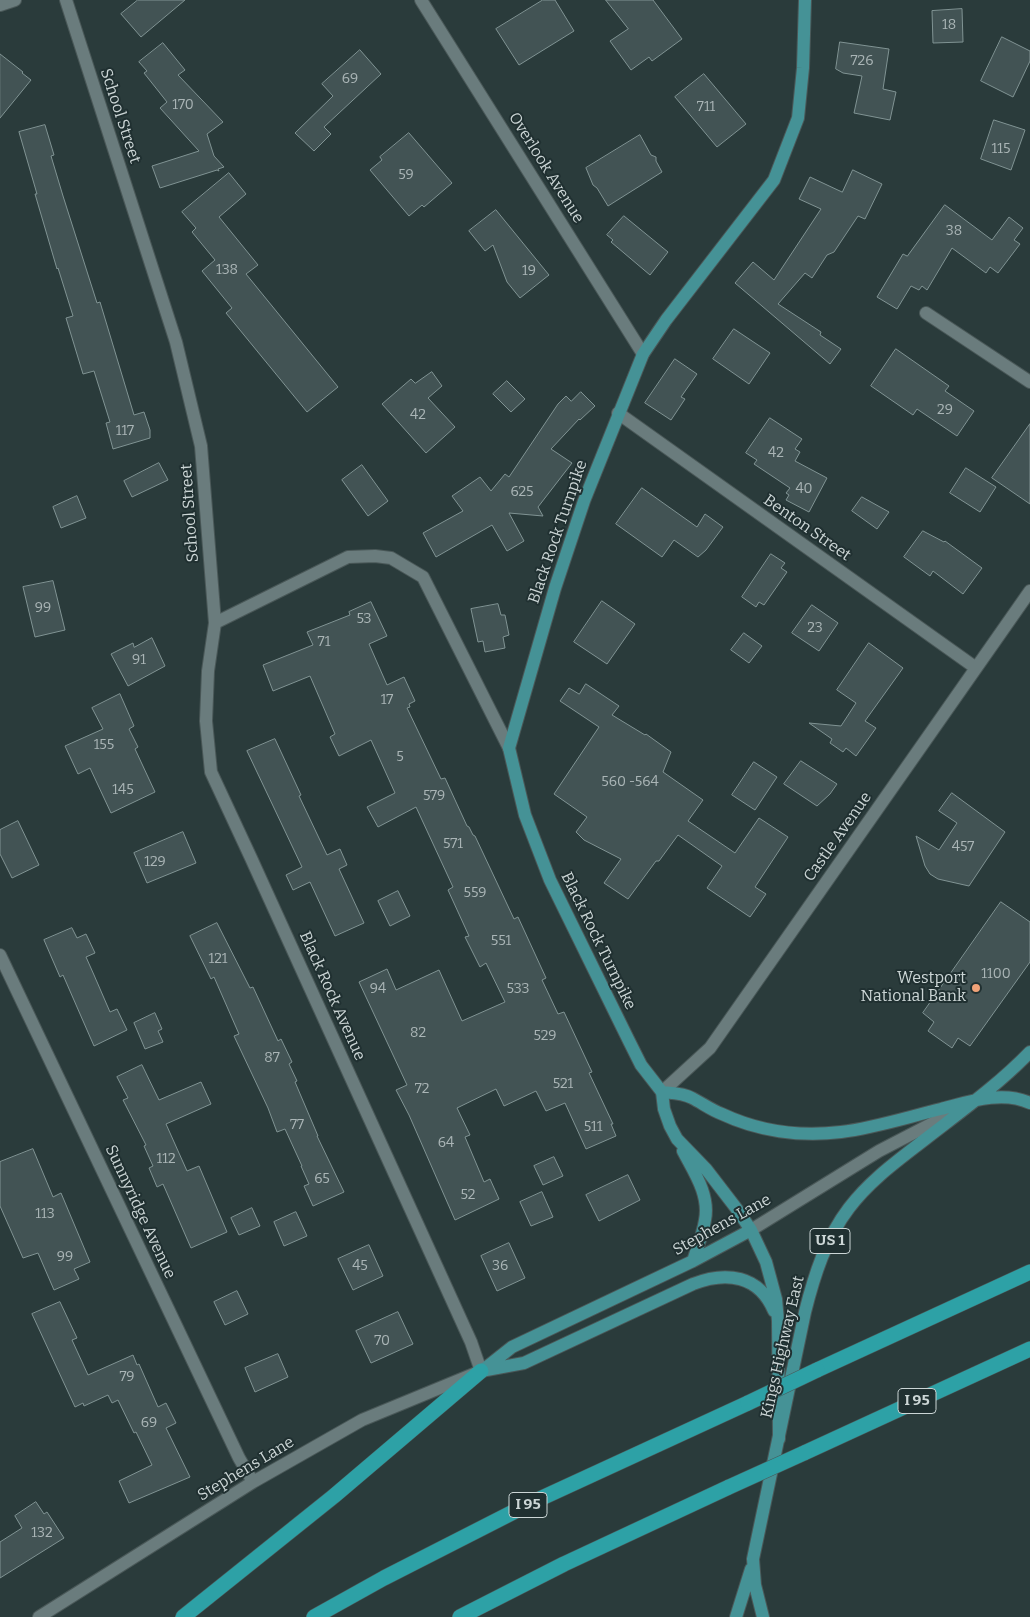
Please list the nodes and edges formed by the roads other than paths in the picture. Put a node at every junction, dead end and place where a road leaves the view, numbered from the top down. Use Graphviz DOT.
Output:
graph roads {
  1 [pos="15,0"];
  2 [pos="66,0"];
  3 [pos="421,0"];
  4 [pos="805,0"];
  5 [pos="0,5"];
  6 [pos="926,313"];
  7 [pos="643,354"];
  8 [pos="1030,382"];
  9 [pos="618,413"];
  10 [pos="1030,591"];
  11 [pos="215,623"];
  12 [pos="976,668"];
  13 [pos="509,748"];
  14 [pos="0,955"];
  15 [pos="1030,1052"];
  16 [pos="662,1092"];
  17 [pos="976,1100"];
  18 [pos="1030,1103"];
  19 [pos="677,1139"];
  20 [pos="750,1230"];
  21 [pos="692,1261"];
  22 [pos="1030,1272"];
  23 [pos="778,1321"];
  24 [pos="1030,1349"];
  25 [pos="481,1371"];
  26 [pos="779,1439"];
  27 [pos="252,1482"];
  28 [pos="753,1559"];
  29 [pos="39,1617"];
  30 [pos="183,1617"];
  31 [pos="314,1617"];
  32 [pos="460,1617"];
  33 [pos="736,1617"];
  34 [pos="762,1617"];
  1 -- 5 [label="street"];
  2 -- 11 [label="street, School Street"];
  3 -- 7 [label="street, Overlook Avenue"];
  4 -- 7 [label="main road, Black Rock Turnpike"];
  6 -- 8 [label="street"];
  7 -- 9 [label="main road, Black Rock Turnpike"];
  9 -- 12 [label="street, Benton Street"];
  9 -- 13 [label="main road, Black Rock Turnpike"];
  10 -- 12 [label="street, Castle Avenue"];
  11 -- 13 [label="street"];
  11 -- 25 [label="street, Black Rock Avenue"];
  12 -- 16 [label="street, Castle Avenue"];
  13 -- 16 [label="main road, Black Rock Turnpike"];
  14 -- 27 [label="street, Sunnyridge Avenue"];
  15 -- 17 [label="main road, Kings Highway East / US 1"];
  16 -- 17 [label="main road"];
  16 -- 19 [label="main road, Black Rock Turnpike"];
  17 -- 18 [label="main road"];
  17 -- 20 [label="street, Stephens Lane"];
  17 -- 26 [label="main road, Kings Highway East / US 1"];
  19 -- 20 [label="main road, Black Rock Turnpike"];
  19 -- 21 [label="main road"];
  20 -- 21 [label="main road, Stephens Lane"];
  20 -- 23 [label="main road, Black Rock Turnpike"];
  21 -- 25 [label="main road, Stephens Lane"];
  22 -- 31 [label="highway, I 95, bridge"];
  23 -- 25 [label="main road, Stephens Lane"];
  23 -- 26 [label="main road, Black Rock Turnpike"];
  24 -- 32 [label="highway, I 95, bridge"];
  25 -- 27 [label="street, Stephens Lane"];
  25 -- 30 [label="highway"];
  26 -- 28 [label="main road, Kings Highway East / US 1"];
  27 -- 29 [label="street, Stephens Lane"];
  28 -- 33 [label="main road, US 1"];
  28 -- 34 [label="main road, Kings Highway East / US 1"];
}
